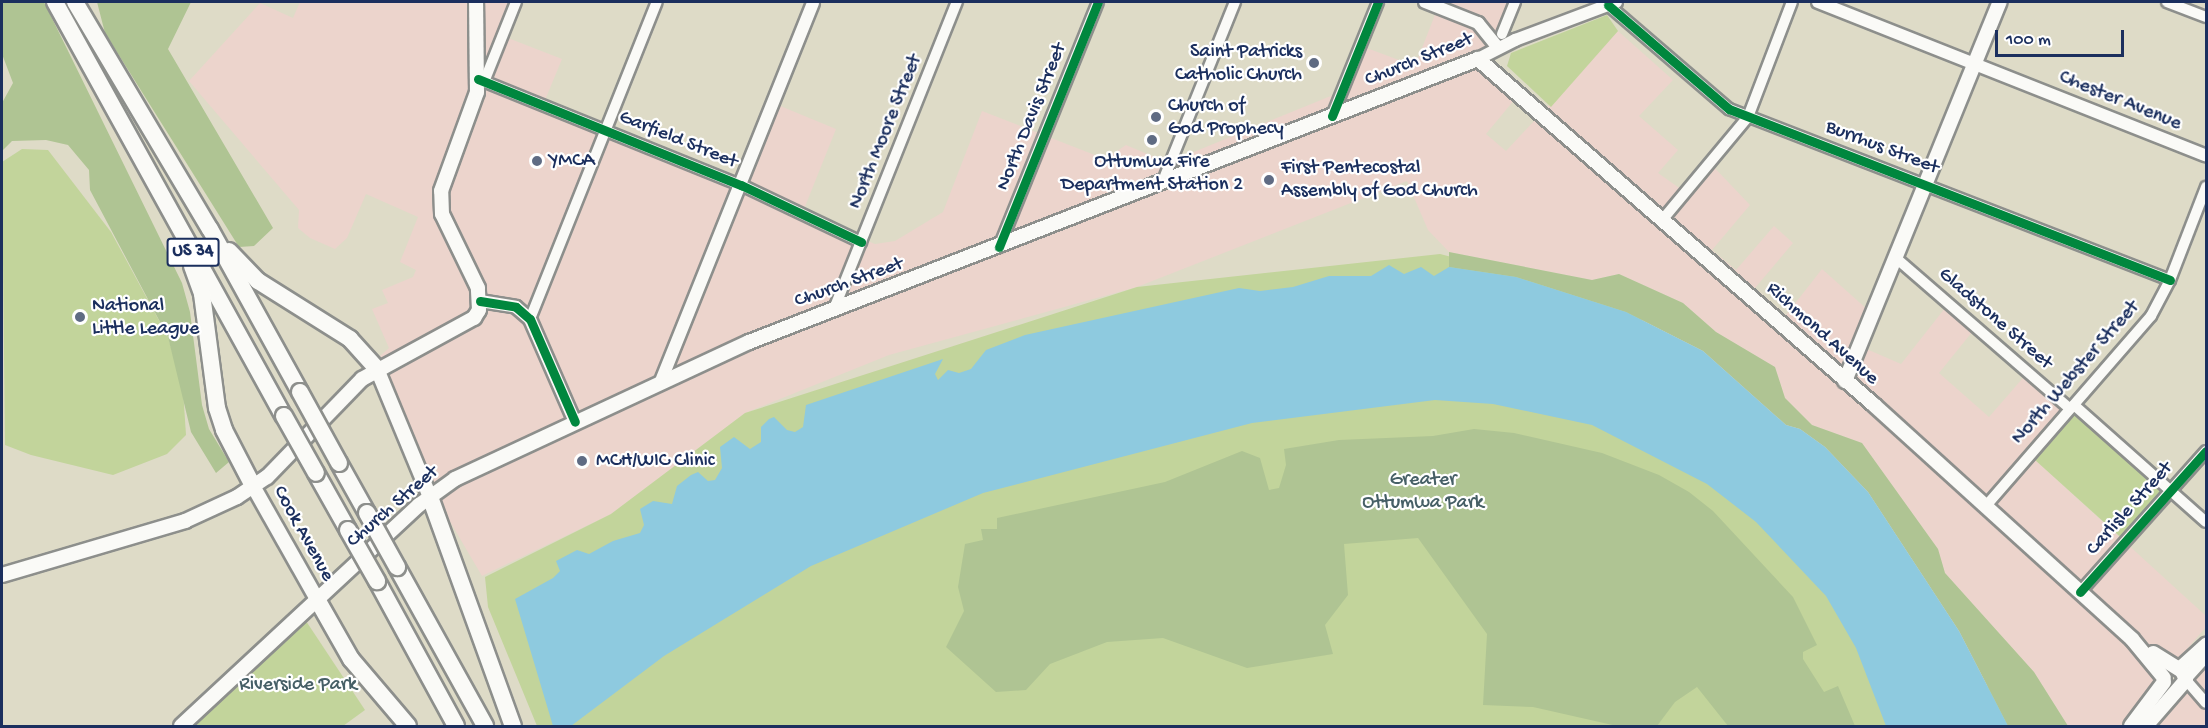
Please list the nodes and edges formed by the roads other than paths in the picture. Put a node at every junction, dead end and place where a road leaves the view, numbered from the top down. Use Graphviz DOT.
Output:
graph roads {
  1 [pos="55,2"];
  2 [pos="75,2"];
  3 [pos="516,2"];
  4 [pos="657,2"];
  5 [pos="813,2"];
  6 [pos="957,2"];
  7 [pos="1098,2"];
  8 [pos="1235,2"];
  9 [pos="1378,2"];
  10 [pos="1425,2"];
  11 [pos="1515,2"];
  12 [pos="1792,2"];
  13 [pos="1818,2"];
  14 [pos="2000,2"];
  15 [pos="2167,2"];
  16 [pos="1612,3"];
  17 [pos="477,7"];
  18 [pos="2206,17"];
  19 [pos="1502,34"];
  20 [pos="1498,48"];
  21 [pos="1478,59"];
  22 [pos="1975,65"];
  23 [pos="481,81"];
  24 [pos="1332,116"];
  25 [pos="1748,117"];
  26 [pos="605,131"];
  27 [pos="2206,156"];
  28 [pos="1163,181"];
  29 [pos="1927,184"];
  30 [pos="741,185"];
  31 [pos="2206,187"];
  32 [pos="1663,219"];
  33 [pos="179,228"];
  34 [pos="210,229"];
  35 [pos="861,242"];
  36 [pos="999,247"];
  37 [pos="1896,258"];
  38 [pos="2170,280"];
  39 [pos="480,301"];
  40 [pos="834,309"];
  41 [pos="530,319"];
  42 [pos="377,369"];
  43 [pos="661,381"];
  44 [pos="1845,381"];
  45 [pos="2071,407"];
  46 [pos="575,422"];
  47 [pos="2206,451"];
  48 [pos="253,486"];
  49 [pos="2171,491"];
  50 [pos="429,497"];
  51 [pos="1985,507"];
  52 [pos="2206,522"];
  53 [pos="2,575"];
  54 [pos="2080,592"];
  55 [pos="318,601"];
  56 [pos="2135,643"];
  57 [pos="2206,644"];
  58 [pos="2206,656"];
  59 [pos="2180,679"];
  60 [pos="2164,680"];
  61 [pos="2205,701"];
  62 [pos="181,726"];
  63 [pos="408,726"];
  64 [pos="456,726"];
  65 [pos="485,726"];
  66 [pos="513,726"];
  67 [pos="2131,726"];
  68 [pos="2146,726"];
  1 -- 33 [label="highway, US 34"];
  2 -- 34 [label="highway, US 34"];
  3 -- 23 [label="street"];
  4 -- 26 [label="street"];
  5 -- 30 [label="street"];
  6 -- 35 [label="street, North Moore Street"];
  7 -- 36 [label="street, North Davis Street"];
  8 -- 28 [label="street"];
  9 -- 24 [label="street"];
  10 -- 20 [label="street"];
  11 -- 19 [label="street"];
  12 -- 25 [label="street"];
  13 -- 22 [label="street, Chester Avenue"];
  14 -- 22 [label="main road"];
  15 -- 18 [label="street"];
  16 -- 20 [label="street, Church Street"];
  16 -- 25 [label="street, Burrhus Street"];
  17 -- 23 [label="main road"];
  20 -- 21 [label="street, Church Street"];
  21 -- 24 [label="main road, Church Street"];
  21 -- 32 [label="main road, Richmond Avenue"];
  22 -- 27 [label="street, Chester Avenue"];
  22 -- 29 [label="main road"];
  23 -- 26 [label="street, Garfield Street"];
  23 -- 39 [label="main road"];
  24 -- 28 [label="main road, Church Street"];
  25 -- 29 [label="street, Burrhus Street"];
  25 -- 32 [label="street"];
  26 -- 30 [label="street, Garfield Street"];
  26 -- 41 [label="street"];
  28 -- 36 [label="main road, Church Street"];
  29 -- 37 [label="main road"];
  29 -- 38 [label="street, Burrhus Street"];
  30 -- 35 [label="street, Garfield Street"];
  30 -- 43 [label="street"];
  31 -- 38 [label="street, North Webster Street"];
  32 -- 44 [label="main road, Richmond Avenue"];
  33 -- 48 [label="highway"];
  33 -- 64 [label="highway, US 34, bridge"];
  34 -- 42 [label="highway"];
  34 -- 65 [label="highway, US 34, bridge"];
  35 -- 40 [label="street, North Moore Street"];
  36 -- 40 [label="main road, Church Street"];
  37 -- 44 [label="main road"];
  37 -- 45 [label="street, Gladstone Street"];
  38 -- 45 [label="street, North Webster Street"];
  39 -- 41 [label="street"];
  39 -- 42 [label="main road"];
  40 -- 43 [label="main road, Church Street"];
  41 -- 46 [label="street"];
  42 -- 48 [label="main road"];
  42 -- 50 [label="main road"];
  43 -- 46 [label="main road, Church Street"];
  44 -- 51 [label="main road, Richmond Avenue"];
  45 -- 49 [label="street, Gladstone Street"];
  45 -- 51 [label="street, North Webster Street"];
  46 -- 50 [label="main road, Church Street"];
  47 -- 49 [label="street, Carlisle Street"];
  48 -- 53 [label="main road"];
  48 -- 55 [label="main road, Cook Avenue"];
  49 -- 52 [label="street, Gladstone Street"];
  49 -- 54 [label="street, Carlisle Street"];
  50 -- 55 [label="main road, Church Street"];
  50 -- 66 [label="highway"];
  51 -- 54 [label="main road, Richmond Avenue"];
  54 -- 56 [label="main road, Richmond Avenue"];
  55 -- 62 [label="main road, Church Street"];
  55 -- 63 [label="highway"];
  56 -- 59 [label="main road, Richmond Avenue"];
  56 -- 60 [label="main road, Richmond Avenue"];
  57 -- 59 [label="street"];
  58 -- 59 [label="street"];
  59 -- 60 [label="main road, Richmond Avenue"];
  59 -- 61 [label="street, Richmond Avenue"];
  59 -- 68 [label="main road"];
  60 -- 67 [label="main road"];
}
